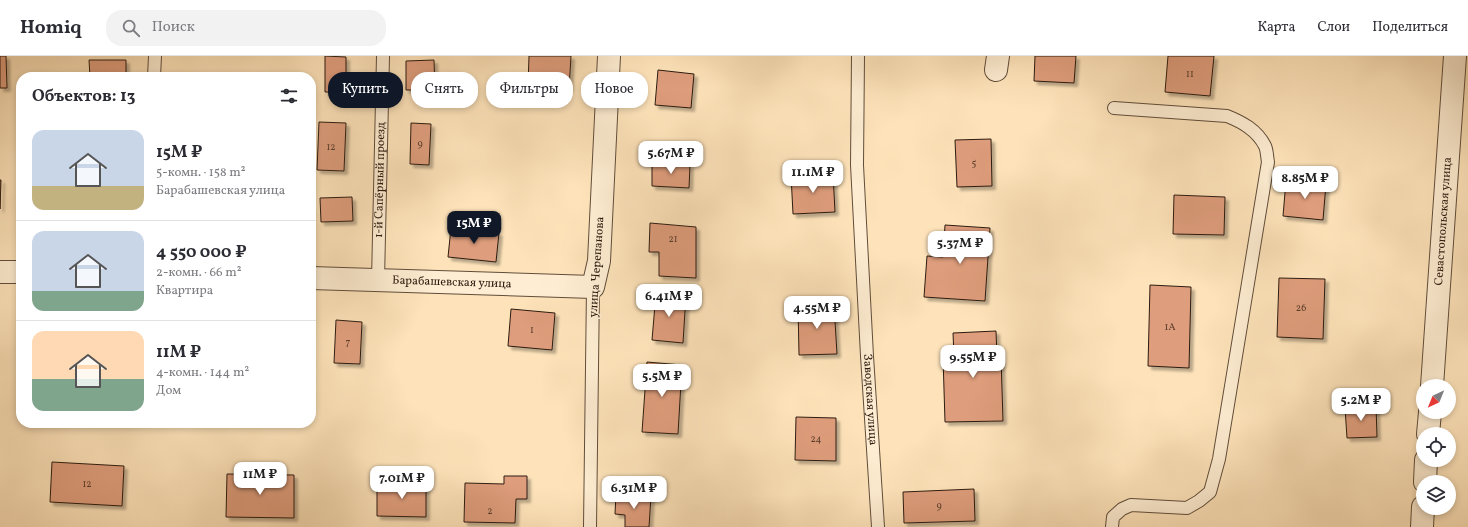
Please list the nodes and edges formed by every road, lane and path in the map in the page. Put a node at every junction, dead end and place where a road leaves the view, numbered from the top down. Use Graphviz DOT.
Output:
graph roads {
  1 [pos="154,56"];
  2 [pos="383,56"];
  3 [pos="609,56"];
  4 [pos="858,56"];
  5 [pos="1456,56"];
  6 [pos="154,72"];
  7 [pos="1114,108"];
  8 [pos="0,272"];
  9 [pos="16,272"];
  10 [pos="316,278"];
  11 [pos="378,280"];
  12 [pos="593,287"];
  13 [pos="1433,379"];
  14 [pos="1423,515"];
  15 [pos="590,527"];
  16 [pos="878,527"];
  17 [pos="1112,527"];
  18 [pos="1422,527"];
  1 -- 6 [label="lane"];
  2 -- 11 [label="lane, 1-й Сапёрный проезд"];
  3 -- 12 [label="street, улица Черепанова"];
  4 -- 16 [label="lane, Заводская улица"];
  5 -- 13 [label="street, Севастопольская улица"];
  7 -- 17 [label="lane"];
  8 -- 9 [label="street"];
  10 -- 11 [label="street, Барабашевская улица"];
  11 -- 12 [label="street, Барабашевская улица"];
  12 -- 15 [label="lane, улица Черепанова"];
  14 -- 18 [label="street"];
}
